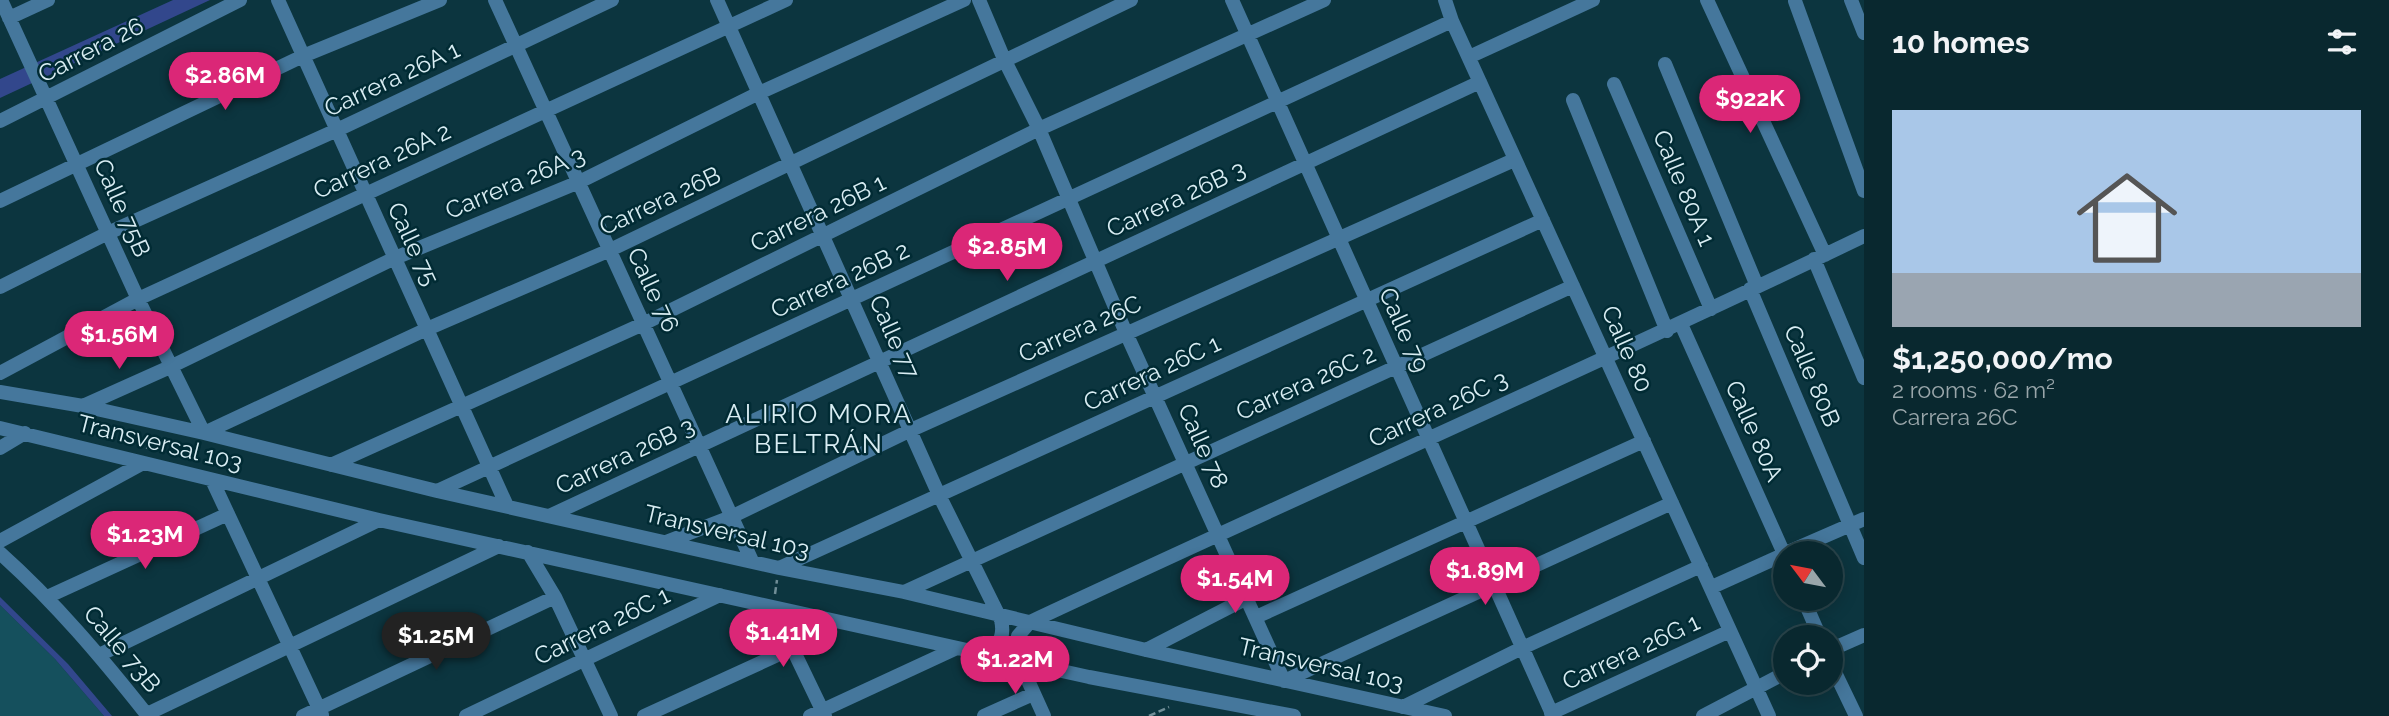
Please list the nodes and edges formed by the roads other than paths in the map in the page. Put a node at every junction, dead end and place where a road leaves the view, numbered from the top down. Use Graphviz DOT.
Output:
graph roads {
  1 [pos="1,0"];
  2 [pos="48,0"];
  3 [pos="240,0"];
  4 [pos="278,0"];
  5 [pos="440,0"];
  6 [pos="495,0"];
  7 [pos="612,0"];
  8 [pos="717,0"];
  9 [pos="786,0"];
  10 [pos="964,0"];
  11 [pos="979,0"];
  12 [pos="1131,0"];
  13 [pos="1232,0"];
  14 [pos="1324,0"];
  15 [pos="1445,0"];
  16 [pos="1593,0"];
  17 [pos="1707,0"];
  18 [pos="1851,0"];
  19 [pos="1795,1"];
  20 [pos="9,18"];
  21 [pos="1452,21"];
  22 [pos="729,26"];
  23 [pos="1864,33"];
  24 [pos="1248,35"];
  25 [pos="516,45"];
  26 [pos="303,56"];
  27 [pos="1469,57"];
  28 [pos="1004,59"];
  29 [pos="1665,64"];
  30 [pos="1480,82"];
  31 [pos="1614,85"];
  32 [pos="759,93"];
  33 [pos="45,95"];
  34 [pos="1573,100"];
  35 [pos="1278,102"];
  36 [pos="546,111"];
  37 [pos="0,121"];
  38 [pos="1039,129"];
  39 [pos="337,130"];
  40 [pos="1514,160"];
  41 [pos="77,163"];
  42 [pos="1305,163"];
  43 [pos="791,164"];
  44 [pos="579,182"];
  45 [pos="1864,191"];
  46 [pos="365,193"];
  47 [pos="1067,199"];
  48 [pos="0,201"];
  49 [pos="1543,220"];
  50 [pos="108,233"];
  51 [pos="823,236"];
  52 [pos="1864,236"];
  53 [pos="1337,239"];
  54 [pos="610,250"];
  55 [pos="1819,257"];
  56 [pos="395,258"];
  57 [pos="1096,262"];
  58 [pos="1573,286"];
  59 [pos="0,287"];
  60 [pos="1754,288"];
  61 [pos="138,299"];
  62 [pos="852,299"];
  63 [pos="1366,301"];
  64 [pos="1711,309"];
  65 [pos="643,324"];
  66 [pos="1681,324"];
  67 [pos="427,329"];
  68 [pos="1667,331"];
  69 [pos="1126,333"];
  70 [pos="1605,357"];
  71 [pos="880,362"];
  72 [pos="170,367"];
  73 [pos="1396,367"];
  74 [pos="0,373"];
  75 [pos="1864,378"];
  76 [pos="670,383"];
  77 [pos="1,392"];
  78 [pos="1156,397"];
  79 [pos="83,406"];
  80 [pos="462,406"];
  81 [pos="0,428"];
  82 [pos="911,430"];
  83 [pos="25,433"];
  84 [pos="204,433"];
  85 [pos="1429,439"];
  86 [pos="1644,441"];
  87 [pos="699,446"];
  88 [pos="0,448"];
  89 [pos="1186,462"];
  90 [pos="143,463"];
  91 [pos="331,465"];
  92 [pos="489,467"];
  93 [pos="212,480"];
  94 [pos="437,491"];
  95 [pos="939,495"];
  96 [pos="1672,503"];
  97 [pos="507,506"];
  98 [pos="228,514"];
  99 [pos="549,516"];
  100 [pos="731,517"];
  101 [pos="1864,519"];
  102 [pos="379,520"];
  103 [pos="1465,521"];
  104 [pos="1850,525"];
  105 [pos="1218,534"];
  106 [pos="0,541"];
  107 [pos="1779,541"];
  108 [pos="1814,541"];
  109 [pos="666,542"];
  110 [pos="499,546"];
  111 [pos="0,552"];
  112 [pos="528,552"];
  113 [pos="1864,558"];
  114 [pos="1773,559"];
  115 [pos="752,561"];
  116 [pos="970,561"];
  117 [pos="1701,566"];
  118 [pos="779,568"];
  119 [pos="259,578"];
  120 [pos="1494,584"];
  121 [pos="1712,587"];
  122 [pos="904,592"];
  123 [pos="720,595"];
  124 [pos="47,597"];
  125 [pos="555,597"];
  126 [pos="1247,598"];
  127 [pos="773,608"];
  128 [pos="997,614"];
  129 [pos="1256,617"];
  130 [pos="1030,622"];
  131 [pos="1730,631"];
  132 [pos="1864,635"];
  133 [pos="1843,644"];
  134 [pos="290,646"];
  135 [pos="793,648"];
  136 [pos="957,648"];
  137 [pos="1522,648"];
  138 [pos="1146,650"];
  139 [pos="985,654"];
  140 [pos="99,655"];
  141 [pos="585,660"];
  142 [pos="1020,662"];
  143 [pos="1773,679"];
  144 [pos="1284,681"];
  145 [pos="1756,687"];
  146 [pos="1843,689"];
  147 [pos="1033,694"];
  148 [pos="1403,707"];
  149 [pos="321,712"];
  150 [pos="819,714"];
  151 [pos="147,715"];
  152 [pos="1552,715"];
  153 [pos="303,716"];
  154 [pos="466,716"];
  155 [pos="611,716"];
  156 [pos="644,716"];
  157 [pos="984,716"];
  158 [pos="1044,716"];
  159 [pos="1294,716"];
  160 [pos="1445,716"];
  161 [pos="1703,716"];
  162 [pos="1769,716"];
  163 [pos="1856,716"];
  1 -- 20 [label="street, Calle 75B"];
  2 -- 20 [label="street"];
  3 -- 33 [label="street, Carrera 26"];
  4 -- 26 [label="street, Calle 75"];
  5 -- 26 [label="street"];
  6 -- 25 [label="street, Calle 76"];
  7 -- 25 [label="street, Carrera 26A 1"];
  8 -- 22 [label="street, Calle 77"];
  9 -- 22 [label="street, Carrera 26A 2"];
  10 -- 32 [label="street, Carrera 26A 3"];
  11 -- 28 [label="street, Calle 78"];
  12 -- 28 [label="street, Carrera 26B"];
  13 -- 24 [label="street, Calle 79"];
  14 -- 24 [label="street, Carrera 26B 1"];
  15 -- 21 [label="street, Calle 80"];
  16 -- 27 [label="street"];
  17 -- 55 [label="street"];
  18 -- 23 [label="street"];
  19 -- 45 [label="street"];
  20 -- 33 [label="street, Calle 75B"];
  21 -- 27 [label="street, Calle 80"];
  21 -- 35 [label="street, Carrera 26B 2"];
  22 -- 32 [label="street, Calle 77"];
  22 -- 36 [label="street, Carrera 26A 2"];
  24 -- 35 [label="street, Calle 79"];
  24 -- 38 [label="street, Carrera 26B 1"];
  25 -- 36 [label="street, Calle 76"];
  25 -- 39 [label="street, Carrera 26A 1"];
  26 -- 39 [label="street, Calle 75"];
  26 -- 41 [label="street"];
  27 -- 30 [label="street, Calle 80"];
  28 -- 38 [label="street, Calle 78"];
  28 -- 43 [label="street, Carrera 26B"];
  29 -- 60 [label="street, Calle 80B"];
  30 -- 40 [label="street, Calle 80"];
  30 -- 42 [label="street, Carrera 26B 3"];
  31 -- 64 [label="street, Calle 80A 1"];
  32 -- 43 [label="street, Calle 77"];
  32 -- 44 [label="street, Carrera 26A 3"];
  33 -- 37 [label="street, Carrera 26"];
  33 -- 41 [label="street, Calle 75B"];
  34 -- 68 [label="street"];
  35 -- 42 [label="street, Calle 79"];
  35 -- 47 [label="street, Carrera 26B 2"];
  36 -- 44 [label="street, Calle 76"];
  36 -- 46 [label="street, Carrera 26A 2"];
  38 -- 47 [label="street, Calle 78"];
  38 -- 51 [label="street, Carrera 26B 1"];
  39 -- 46 [label="street, Calle 75"];
  39 -- 50 [label="street, Carrera 26A 1"];
  40 -- 49 [label="street, Calle 80"];
  40 -- 53 [label="street, Carrera 26C"];
  41 -- 48 [label="street"];
  41 -- 50 [label="street, Calle 75B"];
  42 -- 53 [label="street, Calle 79"];
  42 -- 57 [label="street, Carrera 26B 3"];
  43 -- 51 [label="street, Calle 77"];
  43 -- 54 [label="street, Carrera 26B"];
  44 -- 54 [label="street, Calle 76"];
  44 -- 56 [label="street, Carrera 26A 3"];
  46 -- 56 [label="street, Calle 75"];
  46 -- 61 [label="street, Carrera 26A 2"];
  47 -- 57 [label="street, Calle 78"];
  47 -- 62 [label="street, Carrera 26B 2"];
  49 -- 58 [label="street, Calle 80"];
  49 -- 63 [label="street, Carrera 26C 1"];
  50 -- 59 [label="street, Carrera 26A 1"];
  50 -- 61 [label="street, Calle 75B"];
  51 -- 62 [label="street, Calle 77"];
  51 -- 65 [label="street, Carrera 26B 1"];
  52 -- 55 [label="street, Carrera 26C 3"];
  53 -- 63 [label="street, Calle 79"];
  53 -- 69 [label="street, Carrera 26C"];
  54 -- 65 [label="street, Calle 76"];
  54 -- 67 [label="street, Carrera 26B"];
  55 -- 60 [label="street, Carrera 26C 3"];
  55 -- 75 [label="street"];
  56 -- 67 [label="street, Calle 75"];
  56 -- 72 [label="street, Carrera 26A 3"];
  57 -- 69 [label="street, Calle 78"];
  57 -- 71 [label="street, Carrera 26B 3"];
  58 -- 70 [label="street, Calle 80"];
  58 -- 73 [label="street, Carrera 26C 2"];
  60 -- 64 [label="street, Carrera 26C 3"];
  60 -- 104 [label="street, Calle 80B"];
  61 -- 72 [label="street, Calle 75B"];
  61 -- 74 [label="street, Carrera 26A 2"];
  62 -- 71 [label="street, Calle 77"];
  62 -- 76 [label="street, Carrera 26B 2"];
  63 -- 73 [label="street, Calle 79"];
  63 -- 78 [label="street, Carrera 26C 1"];
  64 -- 66 [label="street, Carrera 26C 3"];
  65 -- 76 [label="street, Calle 76"];
  65 -- 80 [label="street, Carrera 26B 1"];
  66 -- 68 [label="street, Carrera 26C 3"];
  66 -- 107 [label="street, Calle 80A"];
  67 -- 80 [label="street, Calle 75"];
  67 -- 84 [label="street, Carrera 26B"];
  68 -- 70 [label="street, Carrera 26C 3"];
  69 -- 78 [label="street, Calle 78"];
  69 -- 82 [label="street, Carrera 26C"];
  70 -- 85 [label="street, Carrera 26C 3"];
  70 -- 86 [label="street, Calle 80"];
  71 -- 82 [label="street, Calle 77"];
  71 -- 87 [label="street, Carrera 26B 3"];
  72 -- 79 [label="street, Carrera 26A 3"];
  72 -- 84 [label="street, Calle 75B"];
  73 -- 85 [label="street, Calle 79"];
  73 -- 89 [label="street, Carrera 26C 2"];
  76 -- 87 [label="street, Calle 76"];
  76 -- 92 [label="street, Carrera 26B 2"];
  77 -- 79 [label="street, Transversal 103"];
  78 -- 89 [label="street, Calle 78"];
  78 -- 95 [label="street, Carrera 26C 1"];
  79 -- 84 [label="street, Transversal 103"];
  80 -- 91 [label="street, Carrera 26B 1"];
  80 -- 92 [label="street, Calle 75"];
  81 -- 83 [label="street, Transversal 103"];
  82 -- 95 [label="street, Calle 77"];
  82 -- 100 [label="street, Carrera 26C"];
  83 -- 88 [label="street"];
  83 -- 90 [label="street, Transversal 103"];
  84 -- 91 [label="street, Transversal 103"];
  85 -- 103 [label="street, Calle 79"];
  85 -- 105 [label="street, Carrera 26C 3"];
  86 -- 96 [label="street, Calle 80"];
  86 -- 103 [label="street"];
  87 -- 99 [label="street, Carrera 26B 3"];
  87 -- 100 [label="street, Calle 76"];
  89 -- 105 [label="street, Calle 78"];
  89 -- 116 [label="street, Carrera 26C 2"];
  90 -- 93 [label="street, Transversal 103"];
  90 -- 106 [label="street"];
  91 -- 94 [label="street, Transversal 103"];
  92 -- 94 [label="street, Carrera 26B 2"];
  92 -- 97 [label="street, Calle 75"];
  93 -- 98 [label="street"];
  93 -- 102 [label="street, Transversal 103"];
  94 -- 97 [label="street, Transversal 103"];
  95 -- 116 [label="street, Calle 77"];
  95 -- 118 [label="street, Carrera 26C 1"];
  96 -- 117 [label="street, Calle 80"];
  96 -- 120 [label="street"];
  97 -- 99 [label="street, Transversal 103"];
  98 -- 119 [label="street"];
  98 -- 124 [label="street"];
  99 -- 109 [label="street, Transversal 103"];
  100 -- 109 [label="street, Carrera 26C"];
  100 -- 115 [label="street, Calle 76"];
  101 -- 104 [label="street"];
  102 -- 110 [label="street, Transversal 103"];
  102 -- 119 [label="street"];
  103 -- 120 [label="street, Calle 79"];
  103 -- 129 [label="street"];
  104 -- 108 [label="street"];
  104 -- 113 [label="street, Calle 80B"];
  105 -- 126 [label="street, Calle 78"];
  105 -- 130 [label="street, Carrera 26C 3"];
  109 -- 115 [label="street, Transversal 103"];
  110 -- 112 [label="street, Transversal 103"];
  110 -- 134 [label="street"];
  111 -- 124 [label="street, Calle 73B"];
  112 -- 123 [label="street, Transversal 103"];
  112 -- 125 [label="street"];
  114 -- 121 [label="street"];
  115 -- 118 [label="street, Transversal 103"];
  116 -- 122 [label="street, Carrera 26C 2"];
  116 -- 128 [label="street, Calle 77"];
  117 -- 121 [label="street, Calle 80"];
  117 -- 137 [label="street"];
  118 -- 122 [label="street, Transversal 103"];
  119 -- 134 [label="street"];
  119 -- 140 [label="street"];
  120 -- 137 [label="street, Calle 79"];
  120 -- 144 [label="street"];
  121 -- 131 [label="street, Calle 80"];
  122 -- 128 [label="street, Transversal 103"];
  123 -- 127 [label="street, Transversal 103"];
  123 -- 141 [label="street, Carrera 26C 1"];
  124 -- 140 [label="street, Calle 73B"];
  125 -- 141 [label="street"];
  125 -- 149 [label="street"];
  126 -- 129 [label="street, Calle 78"];
  126 -- 138 [label="street"];
  127 -- 135 [label="street"];
  127 -- 136 [label="street, Transversal 103"];
  128 -- 130 [label="street, Transversal 103"];
  128 -- 139 [label="street"];
  129 -- 144 [label="street, Calle 78"];
  130 -- 138 [label="street, Transversal 103"];
  130 -- 142 [label="street"];
  131 -- 145 [label="street, Calle 80"];
  131 -- 152 [label="street, Carrera 26G 1"];
  132 -- 133 [label="street"];
  134 -- 149 [label="street"];
  134 -- 151 [label="street"];
  135 -- 150 [label="street"];
  135 -- 156 [label="street"];
  136 -- 139 [label="street, Transversal 103"];
  136 -- 150 [label="street"];
  137 -- 148 [label="street"];
  137 -- 152 [label="street, Calle 79"];
  138 -- 144 [label="street, Transversal 103"];
  139 -- 142 [label="street, Transversal 103"];
  140 -- 151 [label="street, Calle 73B"];
  141 -- 154 [label="street, Carrera 26C 1"];
  141 -- 155 [label="street"];
  142 -- 147 [label="street"];
  142 -- 159 [label="street, Transversal 103"];
  143 -- 145 [label="street"];
  144 -- 148 [label="street, Transversal 103"];
  145 -- 161 [label="street"];
  145 -- 162 [label="street, Calle 80"];
  146 -- 163 [label="street"];
  147 -- 157 [label="street"];
  147 -- 158 [label="street"];
  148 -- 160 [label="street, Transversal 103"];
  149 -- 153 [label="street"];
}
